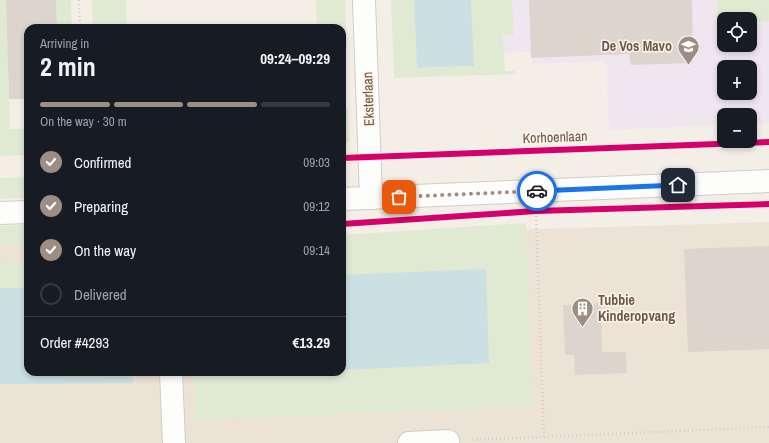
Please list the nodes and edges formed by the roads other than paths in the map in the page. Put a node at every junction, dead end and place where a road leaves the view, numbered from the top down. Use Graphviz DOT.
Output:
graph roads {
  1 [pos="364,0"];
  2 [pos="769,181"];
  3 [pos="371,198"];
  4 [pos="346,199"];
  5 [pos="24,212"];
  6 [pos="0,213"];
  7 [pos="171,376"];
  8 [pos="448,442"];
  9 [pos="174,443"];
  10 [pos="409,443"];
  1 -- 3 [label="street, Eksterlaan"];
  2 -- 3 [label="street"];
  3 -- 4 [label="street"];
  5 -- 6 [label="street"];
  7 -- 9 [label="street"];
  8 -- 10 [label="street"];
}
